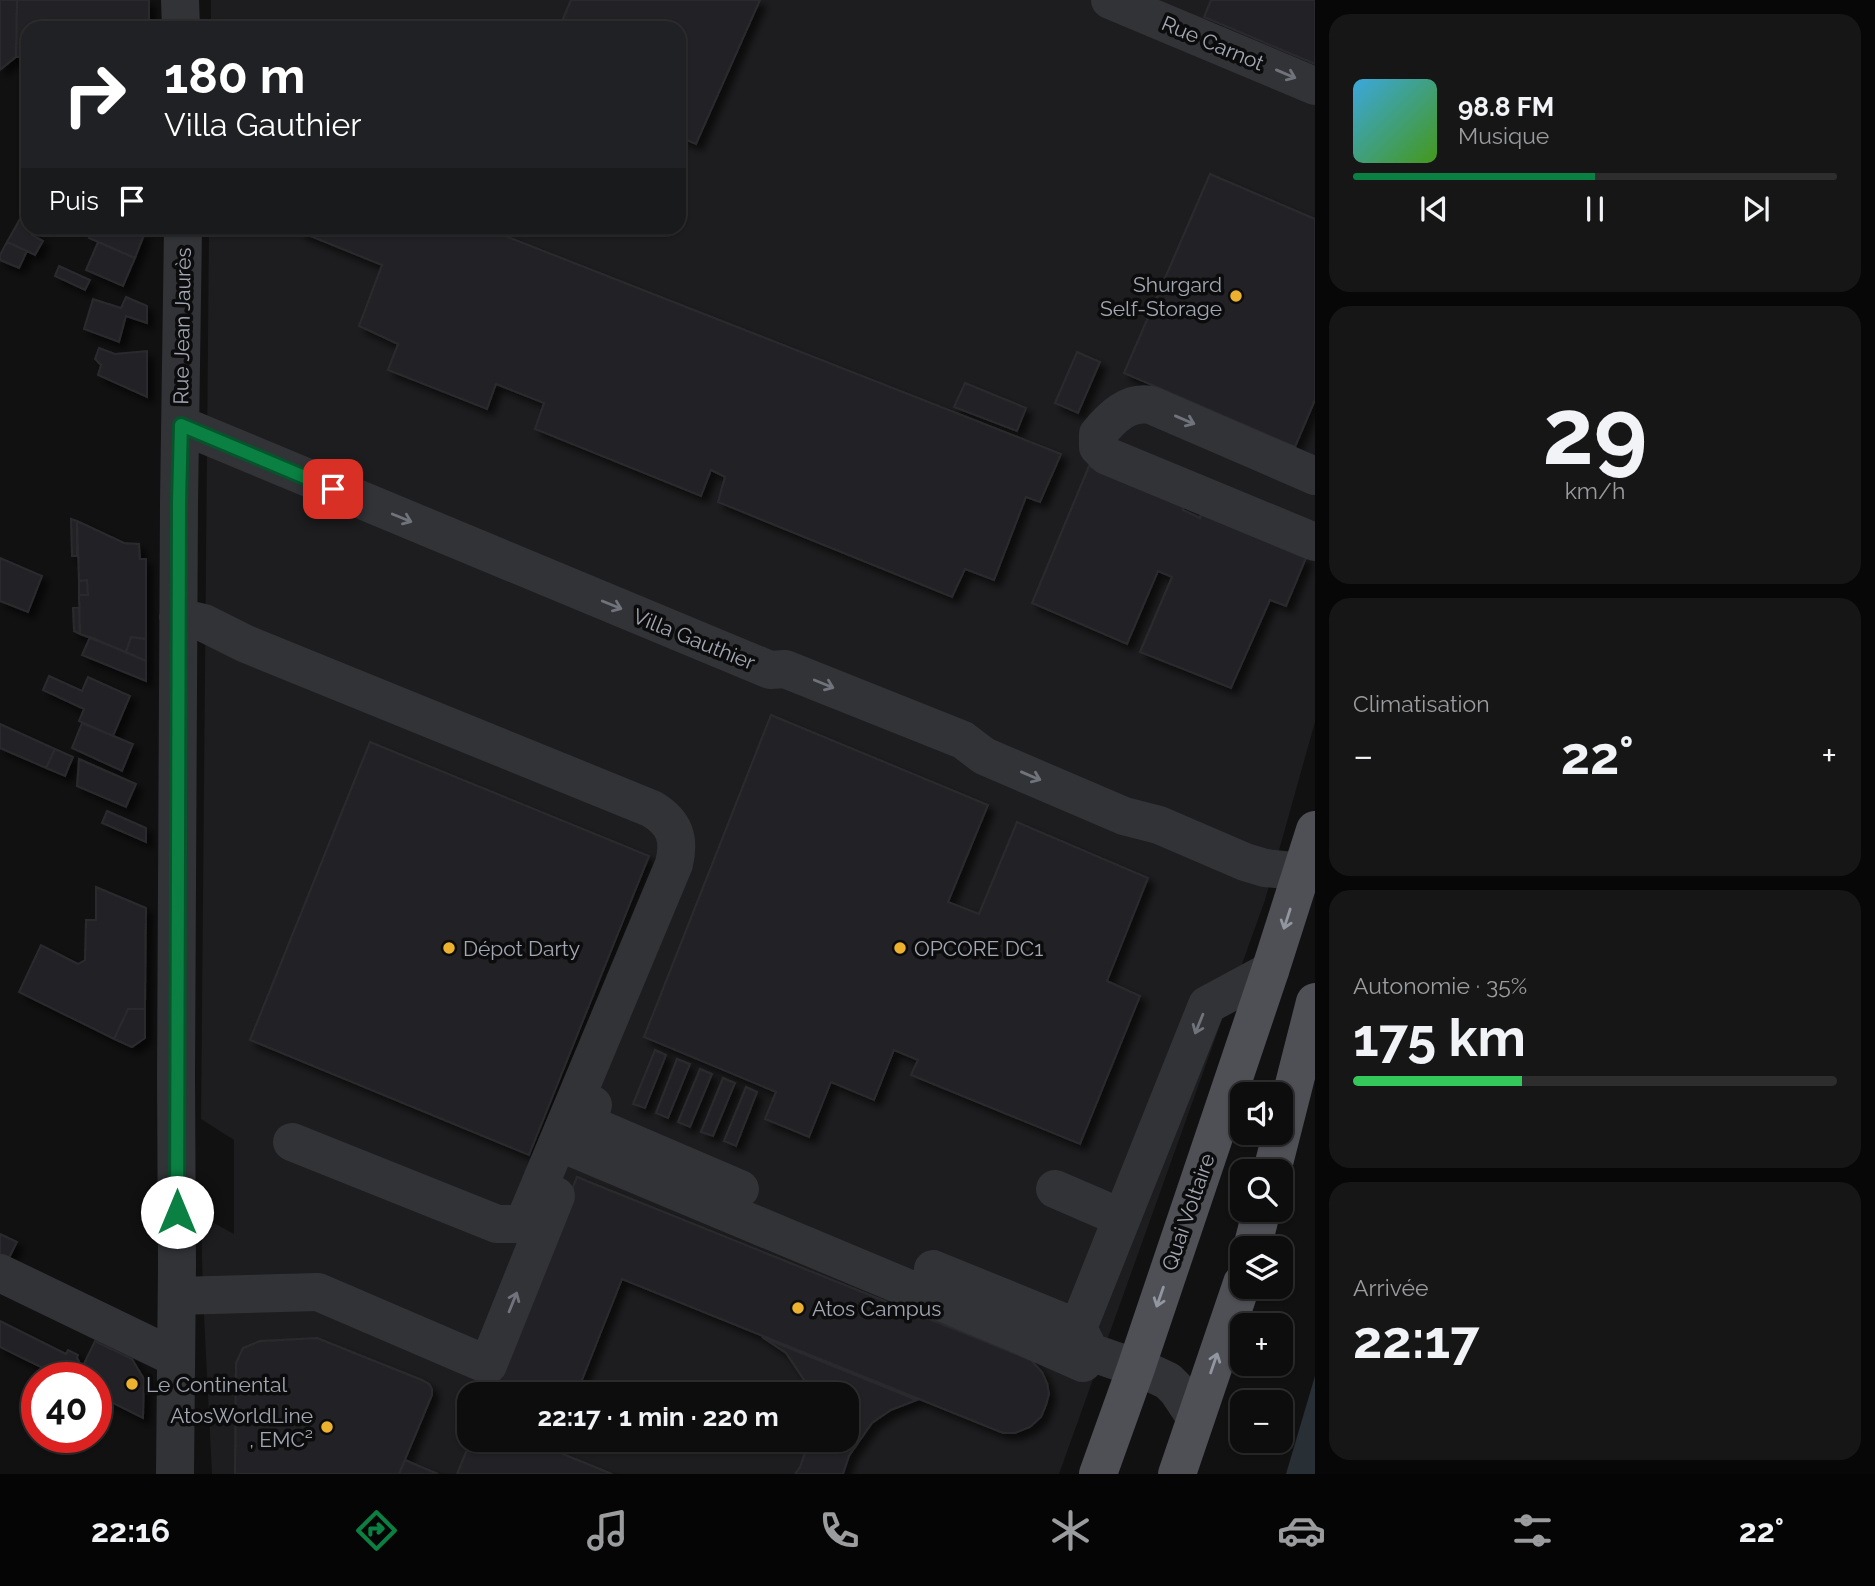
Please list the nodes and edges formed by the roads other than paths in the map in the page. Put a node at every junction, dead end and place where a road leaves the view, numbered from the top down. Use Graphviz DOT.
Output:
graph roads {
  1 [pos="180,0"];
  2 [pos="1110,0"];
  3 [pos="181,21"];
  4 [pos="1315,86"];
  5 [pos="183,235"];
  6 [pos="181,425"];
  7 [pos="1314,472"];
  8 [pos="1315,542"];
  9 [pos="178,617"];
  10 [pos="1315,830"];
  11 [pos="1309,872"];
  12 [pos="1270,971"];
  13 [pos="1315,1002"];
  14 [pos="585,1125"];
  15 [pos="292,1142"];
  16 [pos="1275,1159"];
  17 [pos="740,1189"];
  18 [pos="1055,1189"];
  19 [pos="1122,1218"];
  20 [pos="933,1269"];
  21 [pos="0,1273"];
  22 [pos="177,1296"];
  23 [pos="1236,1299"];
  24 [pos="1081,1346"];
  25 [pos="176,1357"];
  26 [pos="1136,1368"];
  27 [pos="1195,1417"];
  28 [pos="175,1474"];
  29 [pos="1098,1474"];
  30 [pos="1177,1474"];
  1 -- 3 [label="street"];
  2 -- 4 [label="street, Rue Carnot, one-way"];
  5 -- 6 [label="street, Rue Jean Jaurès"];
  6 -- 9 [label="street, Rue Jean Jaurès"];
  6 -- 11 [label="street, Villa Gauthier, one-way"];
  8 -- 7 [label="street, one-way"];
  9 -- 15 [label="street"];
  9 -- 22 [label="street, Rue Jean Jaurès"];
  10 -- 11 [label="main road, Quai Voltaire"];
  11 -- 12 [label="main road, Quai Voltaire, one-way"];
  12 -- 19 [label="street, one-way"];
  12 -- 26 [label="main road, Quai Voltaire, one-way"];
  13 -- 16 [label="main road"];
  14 -- 17 [label="street"];
  22 -- 14 [label="street, one-way"];
  14 -- 24 [label="street"];
  18 -- 19 [label="street"];
  19 -- 24 [label="street"];
  20 -- 24 [label="street"];
  21 -- 25 [label="street"];
  22 -- 25 [label="street, Rue Jean Jaurès"];
  27 -- 23 [label="main road, one-way"];
  24 -- 26 [label="street"];
  25 -- 28 [label="street, Rue Jean Jaurès"];
  26 -- 27 [label="street"];
  26 -- 29 [label="main road, Quai Voltaire"];
  27 -- 30 [label="main road"];
}
